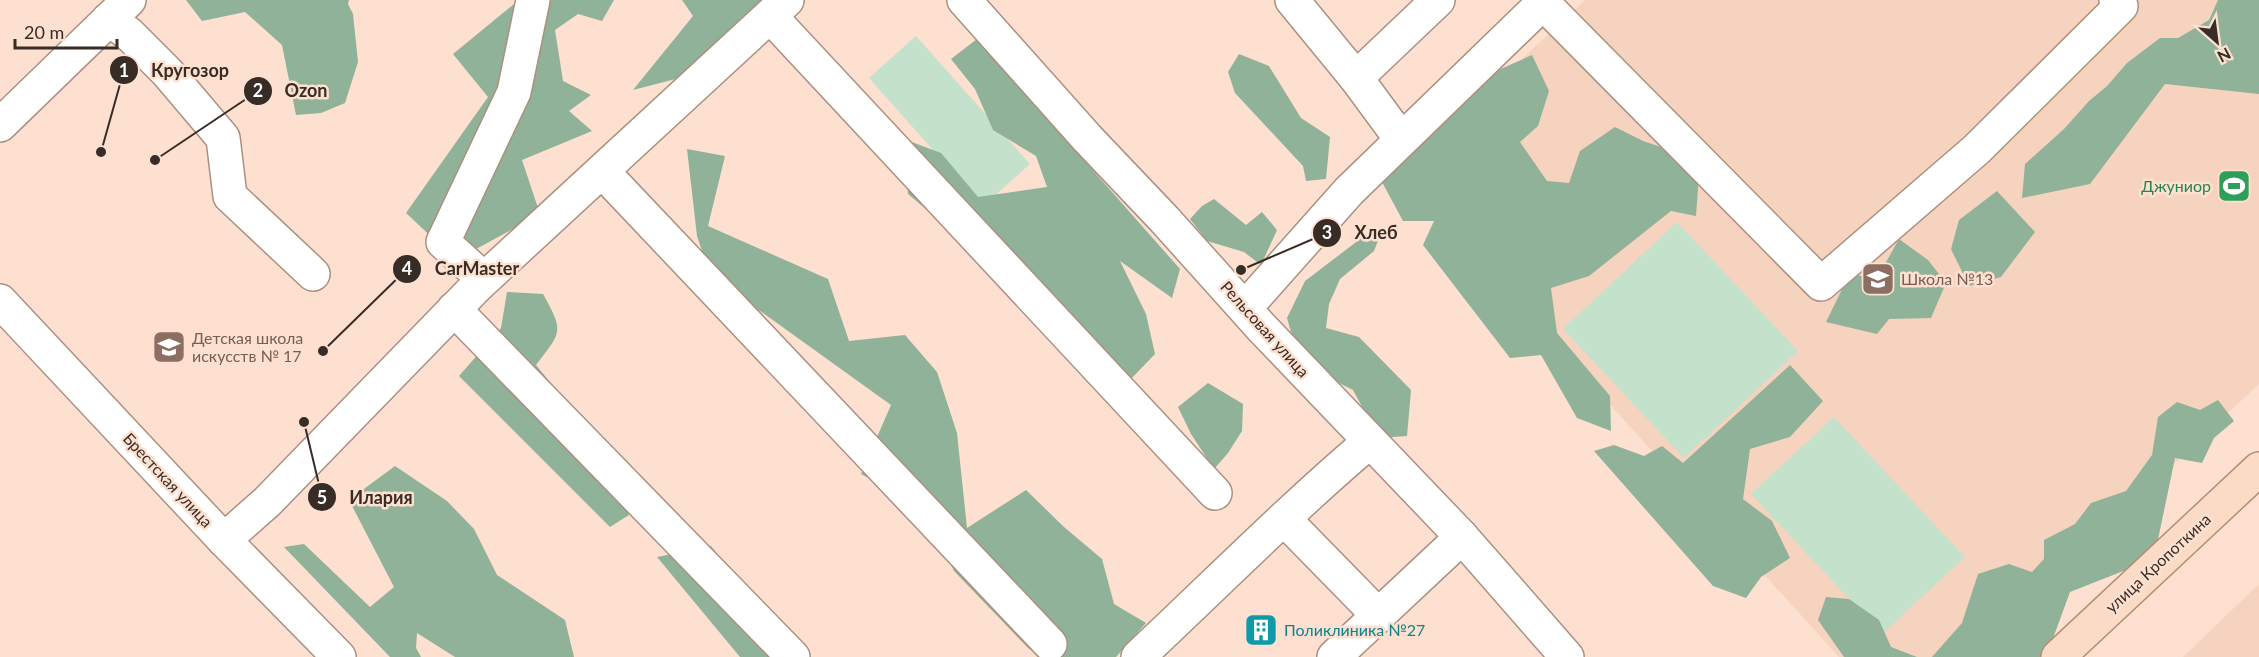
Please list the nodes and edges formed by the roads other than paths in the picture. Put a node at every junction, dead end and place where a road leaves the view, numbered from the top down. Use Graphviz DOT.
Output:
graph roads {
  1 [pos="533,0"];
  2 [pos="964,0"];
  3 [pos="1438,0"];
  4 [pos="2116,0"];
  5 [pos="1545,1"];
  6 [pos="1302,4"];
  7 [pos="778,8"];
  8 [pos="119,9"];
  9 [pos="1356,78"];
  10 [pos="0,124"];
  11 [pos="1401,139"];
  12 [pos="602,171"];
  13 [pos="313,274"];
  14 [pos="478,285"];
  15 [pos="0,301"];
  16 [pos="1245,308"];
  17 [pos="454,309"];
  18 [pos="1369,442"];
  19 [pos="2259,469"];
  20 [pos="1215,493"];
  21 [pos="1285,520"];
  22 [pos="1462,537"];
  23 [pos="224,540"];
  24 [pos="1379,616"];
  25 [pos="1050,644"];
  26 [pos="339,657"];
  27 [pos="793,657"];
  28 [pos="1138,657"];
  29 [pos="1334,657"];
  30 [pos="1567,657"];
  31 [pos="2058,657"];
  1 -- 14 [label="street"];
  2 -- 16 [label="street, Рельсовая улица"];
  3 -- 9 [label="street"];
  4 -- 5 [label="street"];
  5 -- 11 [label="street"];
  6 -- 9 [label="street"];
  7 -- 12 [label="street"];
  7 -- 20 [label="street"];
  8 -- 10 [label="street"];
  8 -- 13 [label="street"];
  9 -- 11 [label="street"];
  11 -- 16 [label="street"];
  12 -- 14 [label="street"];
  12 -- 25 [label="street"];
  14 -- 17 [label="street"];
  15 -- 23 [label="street, Брестская улица"];
  16 -- 18 [label="street, Рельсовая улица"];
  17 -- 23 [label="street"];
  17 -- 27 [label="street"];
  18 -- 21 [label="street"];
  18 -- 22 [label="street, Рельсовая улица"];
  19 -- 31 [label="main road, улица Кропоткина"];
  21 -- 24 [label="street"];
  21 -- 28 [label="street"];
  22 -- 24 [label="street"];
  22 -- 30 [label="street, Рельсовая улица"];
  23 -- 26 [label="street, Брестская улица"];
  24 -- 29 [label="street"];
}
